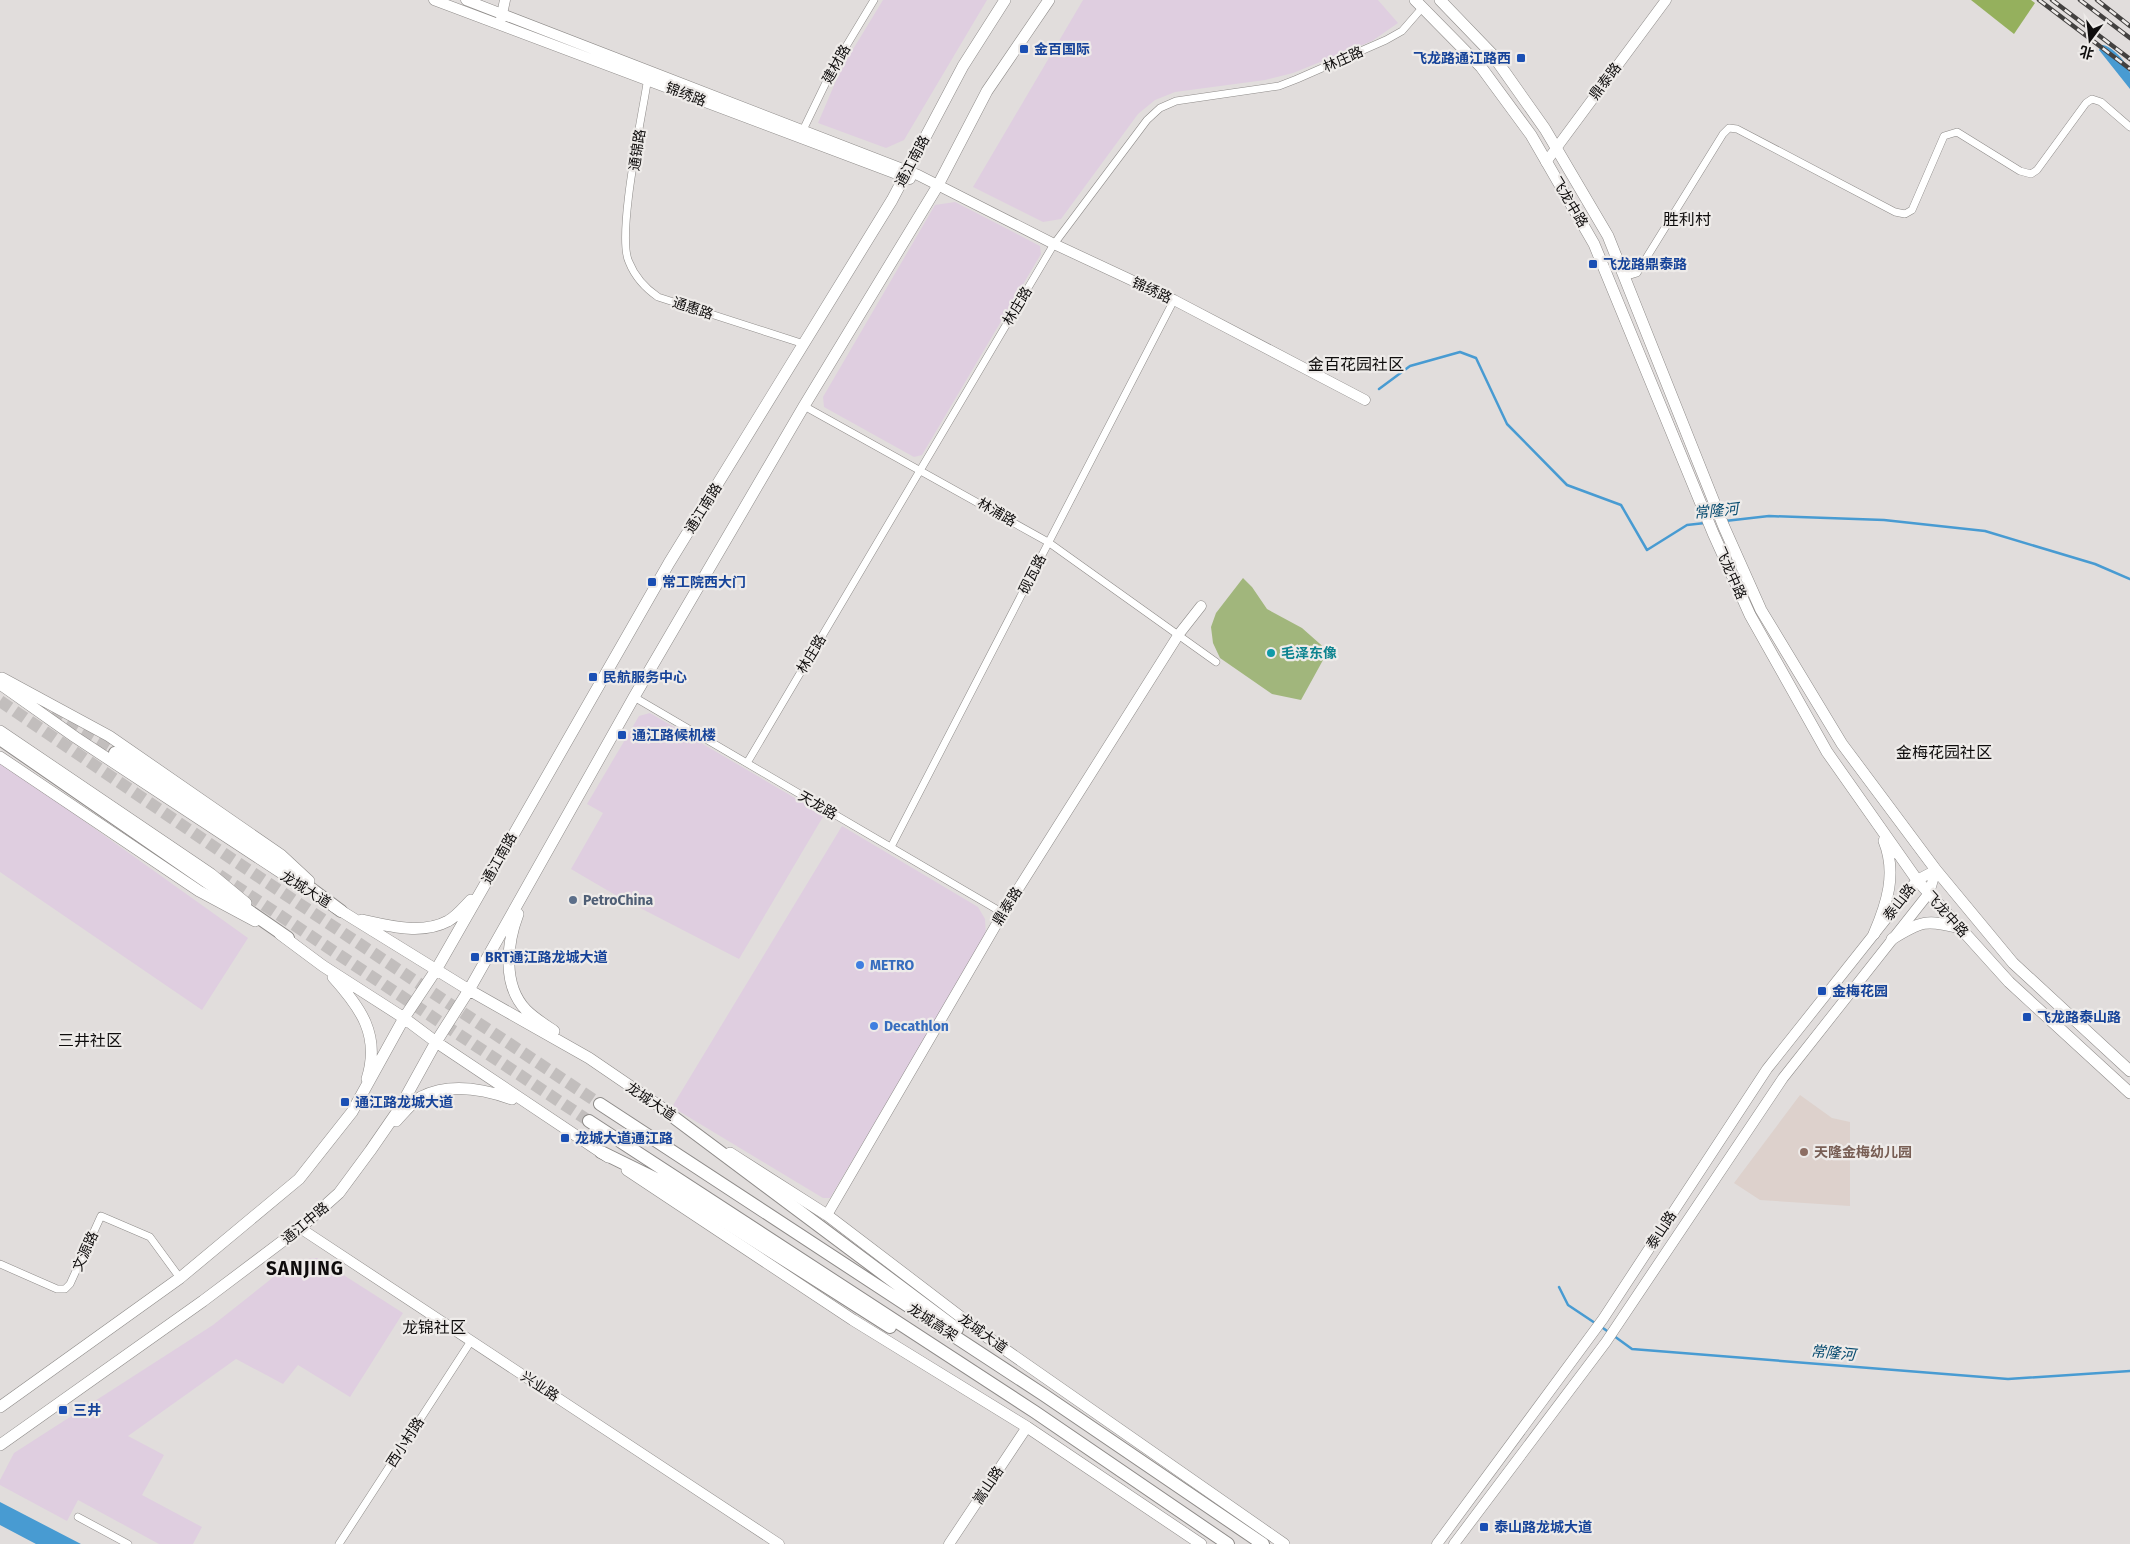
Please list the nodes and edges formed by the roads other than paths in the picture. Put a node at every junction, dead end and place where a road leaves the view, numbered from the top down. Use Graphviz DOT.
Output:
graph roads {
  1 [pos="434,0"];
  2 [pos="466,0"];
  3 [pos="505,0"];
  4 [pos="874,0"];
  5 [pos="1006,0"];
  6 [pos="1049,0"];
  7 [pos="1440,0"];
  8 [pos="1666,0"];
  9 [pos="1418,4"];
  10 [pos="502,14"];
  11 [pos="500,25"];
  12 [pos="648,75"];
  13 [pos="2130,127"];
  14 [pos="803,130"];
  15 [pos="1556,147"];
  16 [pos="1546,162"];
  17 [pos="906,174"];
  18 [pos="937,186"];
  19 [pos="625,229"];
  20 [pos="1054,244"];
  21 [pos="1624,277"];
  22 [pos="1174,300"];
  23 [pos="804,344"];
  24 [pos="1365,400"];
  25 [pos="804,406"];
  26 [pos="921,469"];
  27 [pos="1048,542"];
  28 [pos="1201,606"];
  29 [pos="1179,634"];
  30 [pos="1216,662"];
  31 [pos="0,677"];
  32 [pos="0,684"];
  33 [pos="634,697"];
  34 [pos="0,731"];
  35 [pos="0,739"];
  36 [pos="115,753"];
  37 [pos="0,757"];
  38 [pos="746,763"];
  39 [pos="1877,823"];
  40 [pos="891,847"];
  41 [pos="494,868"];
  42 [pos="1936,870"];
  43 [pos="1917,880"];
  44 [pos="530,881"];
  45 [pos="1929,893"];
  46 [pos="341,911"];
  47 [pos="1003,913"];
  48 [pos="355,919"];
  49 [pos="1961,928"];
  50 [pos="1874,934"];
  51 [pos="288,938"];
  52 [pos="1892,939"];
  53 [pos="323,966"];
  54 [pos="436,970"];
  55 [pos="469,990"];
  56 [pos="404,1018"];
  57 [pos="436,1042"];
  58 [pos="589,1058"];
  59 [pos="2130,1070"];
  60 [pos="2130,1093"];
  61 [pos="361,1097"];
  62 [pos="527,1104"];
  63 [pos="600,1104"];
  64 [pos="664,1110"];
  65 [pos="589,1121"];
  66 [pos="370,1151"];
  67 [pos="600,1152"];
  68 [pos="827,1215"];
  69 [pos="300,1228"];
  70 [pos="0,1264"];
  71 [pos="180,1278"];
  72 [pos="471,1341"];
  73 [pos="1044,1395"];
  74 [pos="0,1407"];
  75 [pos="1035,1412"];
  76 [pos="1027,1427"];
  77 [pos="0,1445"];
  78 [pos="78,1517"];
  79 [pos="128,1544"];
  80 [pos="339,1544"];
  81 [pos="779,1544"];
  82 [pos="949,1544"];
  83 [pos="1201,1544"];
  84 [pos="1228,1544"];
  85 [pos="1263,1544"];
  86 [pos="1284,1544"];
  87 [pos="1437,1544"];
  88 [pos="1454,1544"];
  1 -- 11 [label="street, 锦绣路"];
  2 -- 10 [label="street, 锦绣路"];
  3 -- 10 [label="street"];
  4 -- 14 [label="street, 建材路"];
  5 -- 17 [label="main road, 通江南路"];
  6 -- 18 [label="main road"];
  7 -- 15 [label="main road, 飞龙中路"];
  8 -- 15 [label="street, 鼎泰路"];
  9 -- 16 [label="main road, 飞龙中路"];
  9 -- 20 [label="street, 林庄路"];
  10 -- 11 [label="street"];
  10 -- 12 [label="street, 锦绣路"];
  11 -- 12 [label="street, 锦绣路"];
  12 -- 14 [label="street, 锦绣路"];
  12 -- 17 [label="street, 锦绣路"];
  12 -- 19 [label="street, 通锦路"];
  13 -- 21 [label="street"];
  14 -- 17 [label="street, 锦绣路"];
  15 -- 16 [label="street, 鼎泰路"];
  15 -- 21 [label="main road, 飞龙中路"];
  16 -- 39 [label="main road, 飞龙中路"];
  17 -- 18 [label="street, 锦绣路"];
  17 -- 23 [label="main road, 通江南路"];
  18 -- 20 [label="street, 锦绣路"];
  18 -- 25 [label="main road"];
  19 -- 23 [label="street, 通惠路"];
  20 -- 22 [label="street, 锦绣路"];
  20 -- 26 [label="street, 林庄路"];
  21 -- 42 [label="main road, 飞龙中路"];
  22 -- 24 [label="street, 锦绣路"];
  22 -- 27 [label="street, 砚瓦路"];
  23 -- 41 [label="main road, 通江南路"];
  25 -- 26 [label="street, 林浦路"];
  25 -- 33 [label="main road"];
  26 -- 27 [label="street, 林浦路"];
  26 -- 38 [label="street, 林庄路"];
  27 -- 29 [label="street, 林浦路"];
  27 -- 40 [label="street, 砚瓦路"];
  28 -- 29 [label="street, 鼎泰路"];
  29 -- 30 [label="street, 林浦路"];
  29 -- 47 [label="street, 鼎泰路"];
  31 -- 46 [label="main road"];
  32 -- 46 [label="main road, 龙城大道"];
  33 -- 38 [label="street, 天龙路"];
  33 -- 44 [label="main road"];
  34 -- 51 [label="main road"];
  35 -- 51 [label="highway"];
  36 -- 46 [label="highway"];
  37 -- 51 [label="main road"];
  38 -- 40 [label="street, 天龙路"];
  39 -- 43 [label="main road, 飞龙中路"];
  39 -- 50 [label="main road"];
  40 -- 47 [label="street, 天龙路"];
  41 -- 48 [label="main road"];
  41 -- 54 [label="main road, 通江南路"];
  42 -- 43 [label="street, 泰山路"];
  42 -- 45 [label="street, 泰山路"];
  42 -- 59 [label="main road, 飞龙中路"];
  43 -- 45 [label="main road, 飞龙中路"];
  43 -- 50 [label="street, 泰山路"];
  44 -- 55 [label="main road"];
  44 -- 58 [label="main road"];
  45 -- 49 [label="main road, 飞龙中路"];
  45 -- 52 [label="street, 泰山路"];
  46 -- 48 [label="main road, 龙城大道"];
  47 -- 68 [label="street, 鼎泰路"];
  48 -- 54 [label="main road, 龙城大道"];
  49 -- 52 [label="main road"];
  49 -- 60 [label="main road, 飞龙中路"];
  50 -- 87 [label="street, 泰山路"];
  51 -- 53 [label="main road"];
  52 -- 88 [label="street, 泰山路"];
  53 -- 56 [label="main road"];
  53 -- 61 [label="main road"];
  54 -- 55 [label="main road, 龙城大道"];
  54 -- 56 [label="main road, 通江南路"];
  55 -- 57 [label="main road, 通江中路"];
  55 -- 58 [label="main road, 龙城大道"];
  56 -- 57 [label="main road"];
  56 -- 61 [label="main road"];
  57 -- 62 [label="main road"];
  57 -- 66 [label="main road, 通江中路"];
  58 -- 64 [label="main road, 龙城大道"];
  61 -- 71 [label="main road"];
  62 -- 66 [label="main road"];
  62 -- 67 [label="main road"];
  63 -- 73 [label="highway, 龙城高架"];
  64 -- 68 [label="main road, 龙城大道"];
  64 -- 73 [label="highway"];
  65 -- 75 [label="highway, 龙城高架"];
  66 -- 69 [label="main road, 通江中路"];
  67 -- 75 [label="highway"];
  67 -- 76 [label="main road"];
  68 -- 86 [label="main road, 龙城大道"];
  69 -- 72 [label="street, 兴业路"];
  69 -- 77 [label="main road, 通江中路"];
  70 -- 71 [label="street, 文源路"];
  71 -- 74 [label="main road"];
  72 -- 80 [label="street, 西小村路"];
  72 -- 81 [label="street, 兴业路"];
  73 -- 85 [label="highway, 龙城高架"];
  75 -- 84 [label="highway, 龙城高架"];
  76 -- 82 [label="street, 嵩山路"];
  76 -- 83 [label="main road"];
  78 -- 79 [label="street"];
}
